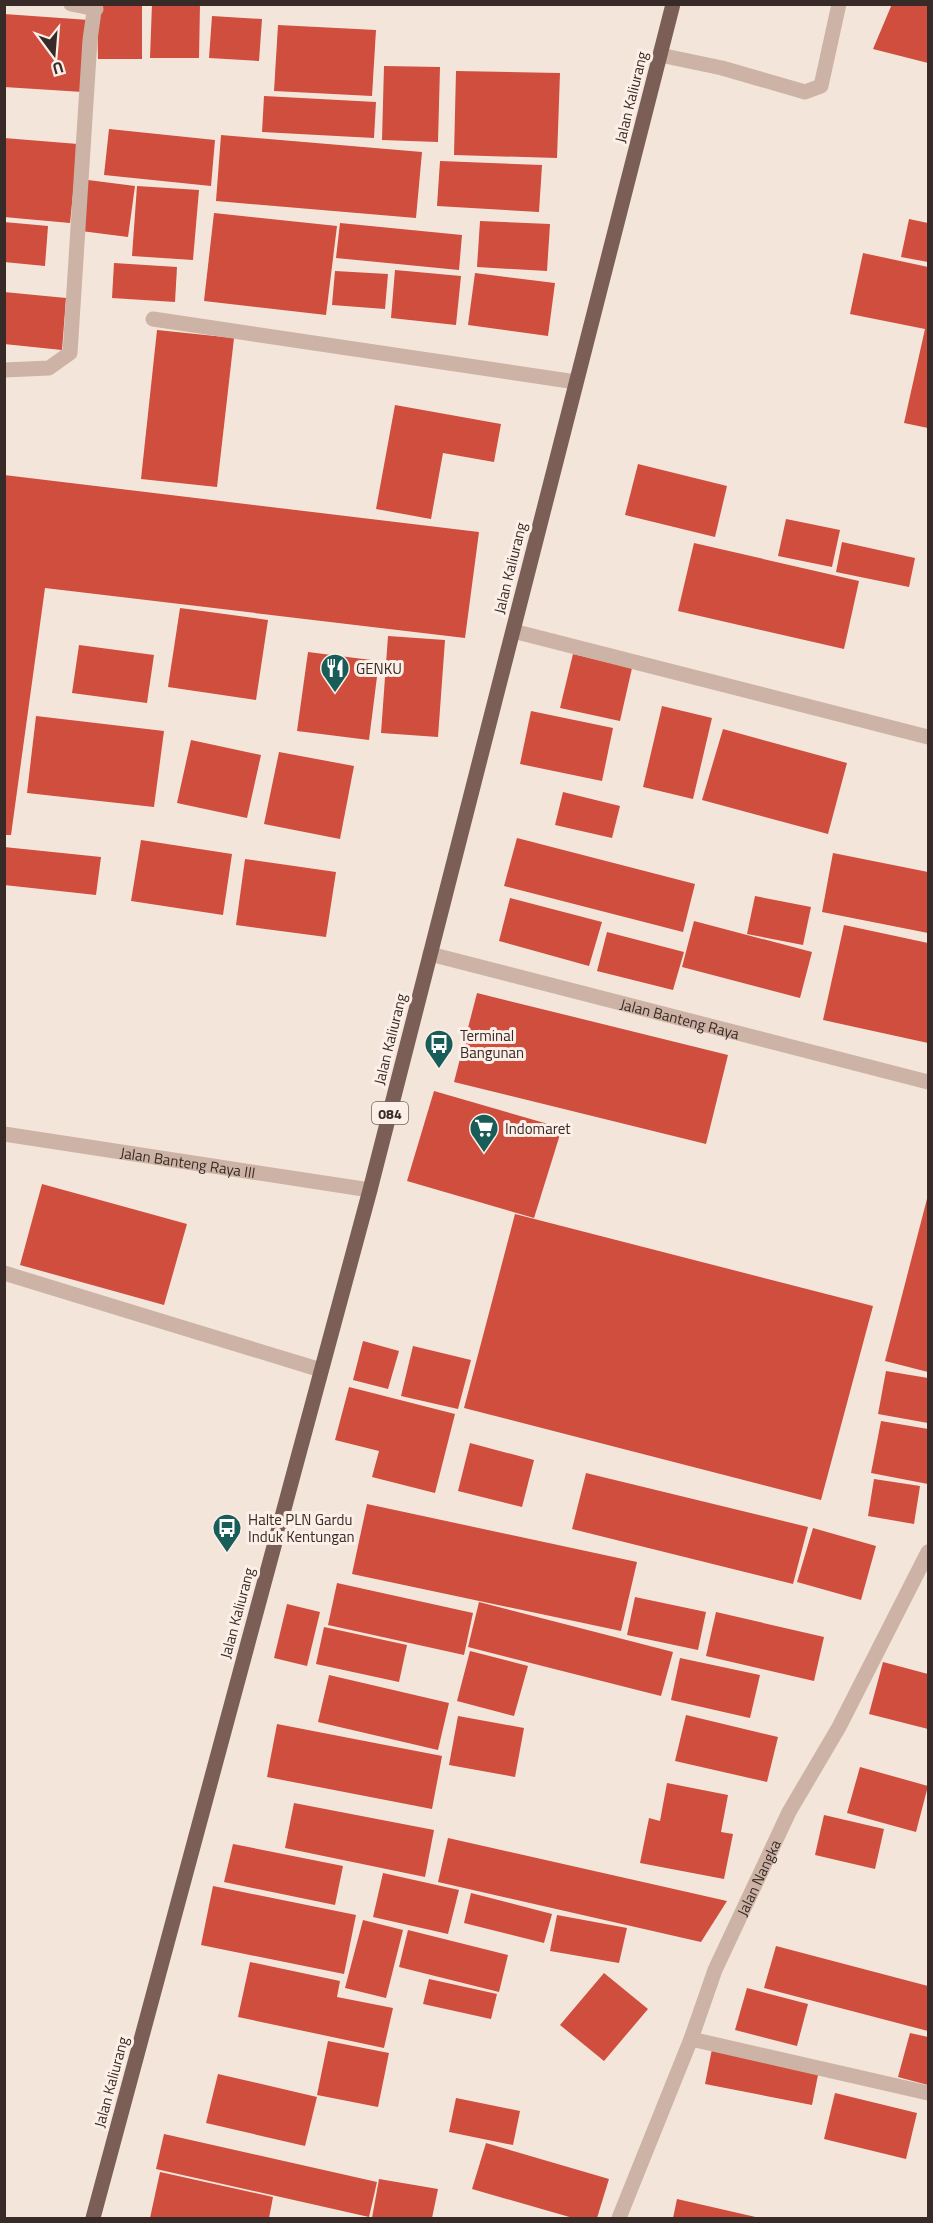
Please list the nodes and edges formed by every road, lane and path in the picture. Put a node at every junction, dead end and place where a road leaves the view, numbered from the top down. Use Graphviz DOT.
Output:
graph roads {
  1 [pos="71,4"];
  2 [pos="673,4"];
  3 [pos="839,4"];
  4 [pos="95,7"];
  5 [pos="660,55"];
  6 [pos="153,319"];
  7 [pos="4,370"];
  8 [pos="576,382"];
  9 [pos="513,631"];
  10 [pos="928,737"];
  11 [pos="430,954"];
  12 [pos="928,1082"];
  13 [pos="4,1134"];
  14 [pos="370,1190"];
  15 [pos="4,1274"];
  16 [pos="321,1370"];
  17 [pos="928,1552"];
  18 [pos="691,2039"];
  19 [pos="928,2093"];
  20 [pos="93,2218"];
  21 [pos="619,2218"];
  1 -- 4 [label="street"];
  2 -- 5 [label="main road, Jalan Kaliurang / 084"];
  3 -- 5 [label="street"];
  4 -- 7 [label="street"];
  5 -- 8 [label="main road, Jalan Kaliurang / 084"];
  6 -- 8 [label="street"];
  8 -- 9 [label="main road, Jalan Kaliurang / 084"];
  9 -- 10 [label="street"];
  9 -- 11 [label="main road, Jalan Kaliurang / 084"];
  11 -- 12 [label="street, Jalan Banteng Raya"];
  11 -- 14 [label="main road, Jalan Kaliurang / 084"];
  13 -- 14 [label="street, Jalan Banteng Raya III"];
  14 -- 16 [label="main road, Jalan Kaliurang / 084"];
  15 -- 16 [label="street"];
  16 -- 20 [label="main road, Jalan Kaliurang / 084"];
  17 -- 18 [label="street, Jalan Nangka"];
  18 -- 19 [label="street"];
  18 -- 21 [label="street, Jalan Nangka"];
}
